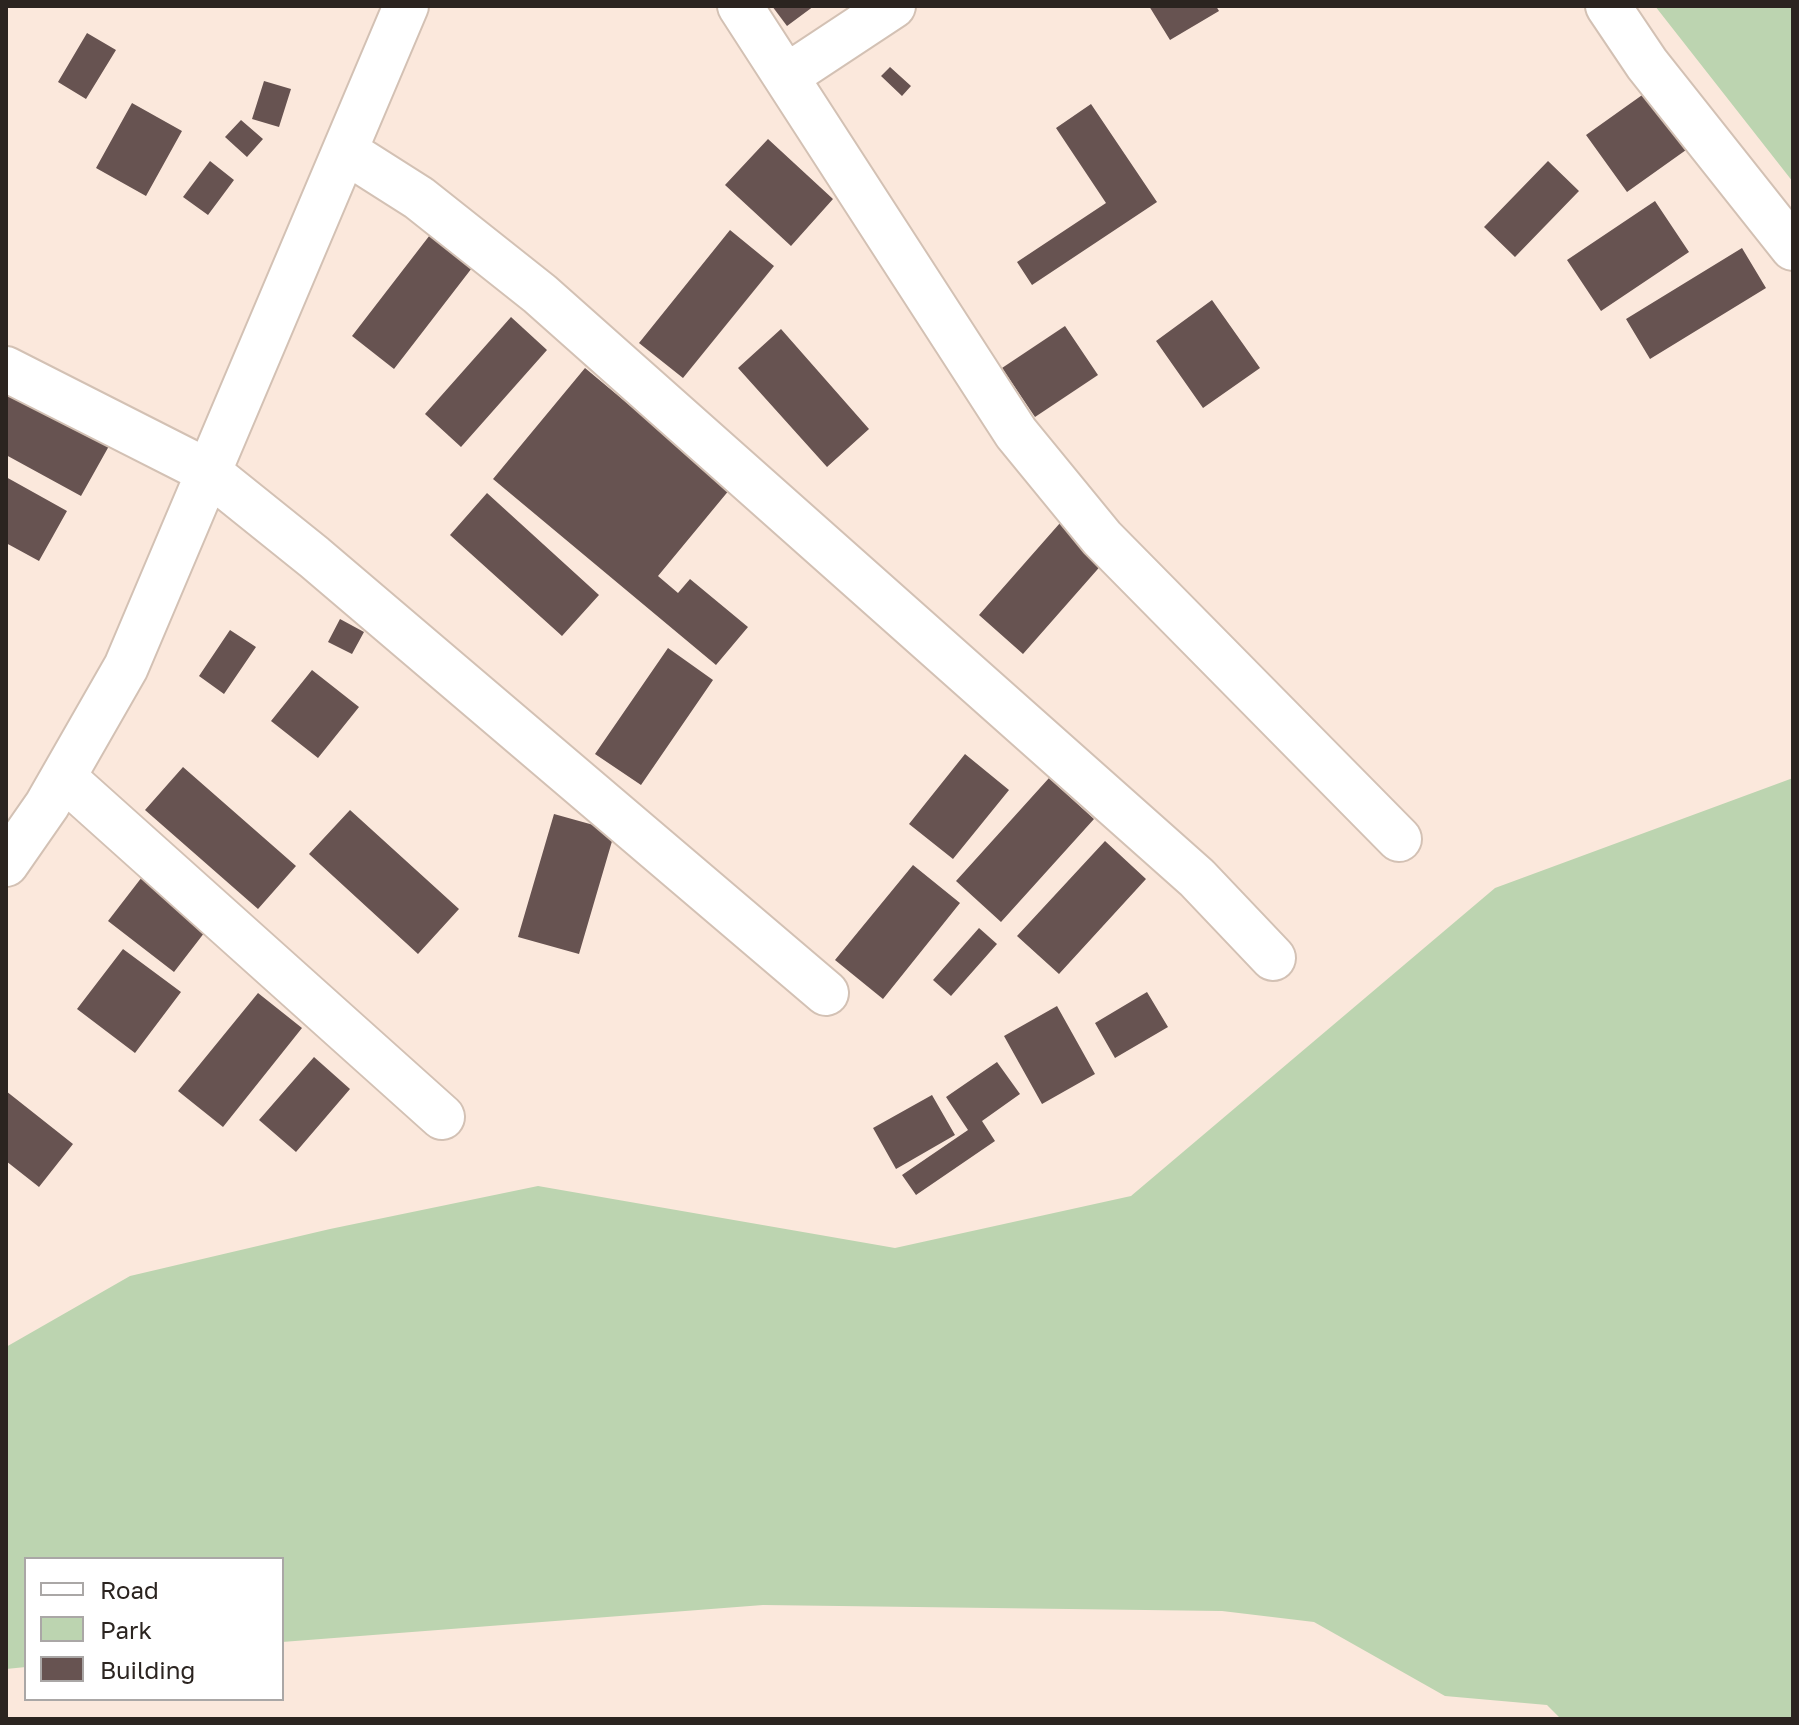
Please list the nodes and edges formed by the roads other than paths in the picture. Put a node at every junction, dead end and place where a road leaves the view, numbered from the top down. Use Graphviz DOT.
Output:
graph roads {
  1 [pos="406,6"];
  2 [pos="740,6"];
  3 [pos="893,6"];
  4 [pos="1608,6"];
  5 [pos="787,76"];
  6 [pos="345,151"];
  7 [pos="1793,248"];
  8 [pos="6,369"];
  9 [pos="207,471"];
  10 [pos="63,777"];
  11 [pos="1399,839"];
  12 [pos="6,864"];
  13 [pos="1273,958"];
  14 [pos="826,993"];
  15 [pos="442,1117"];
  1 -- 6 [label="street"];
  2 -- 5 [label="street"];
  3 -- 5 [label="street"];
  4 -- 7 [label="street"];
  5 -- 11 [label="street"];
  6 -- 9 [label="street"];
  6 -- 13 [label="street"];
  8 -- 9 [label="street"];
  9 -- 10 [label="street"];
  9 -- 14 [label="street"];
  10 -- 12 [label="street"];
  10 -- 15 [label="street"];
}
